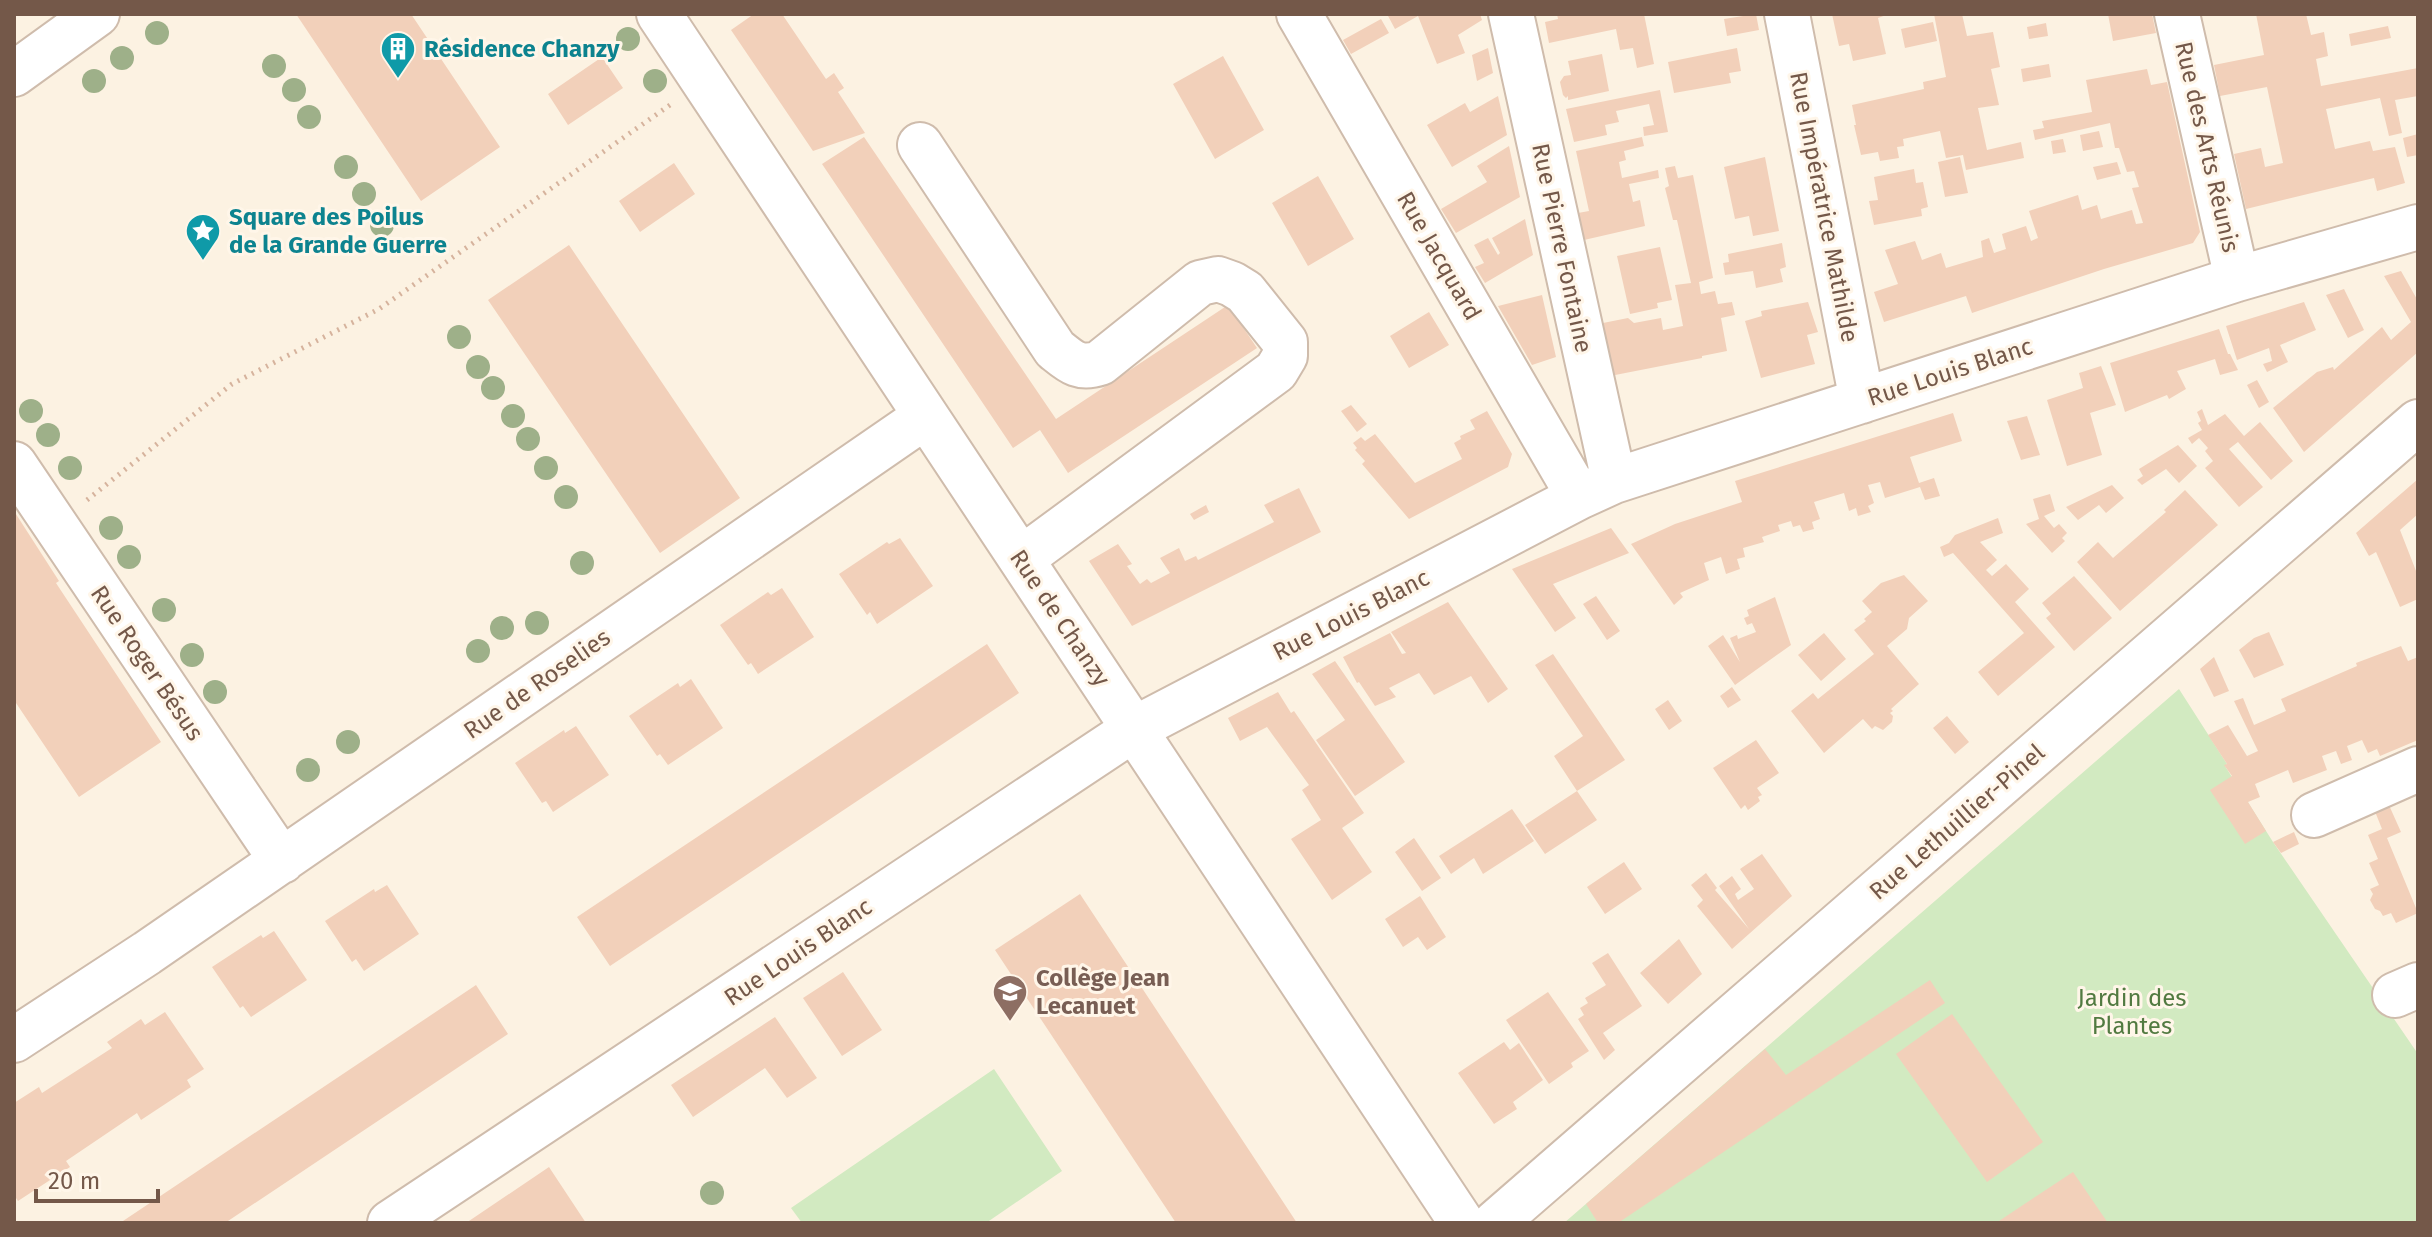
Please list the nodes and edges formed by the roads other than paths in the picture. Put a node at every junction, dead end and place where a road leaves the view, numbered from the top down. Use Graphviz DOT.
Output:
graph roads {
  1 [pos="97,14"];
  2 [pos="659,14"];
  3 [pos="1299,14"];
  4 [pos="1511,14"];
  5 [pos="1787,14"];
  6 [pos="2177,14"];
  7 [pos="14,74"];
  8 [pos="920,145"];
  9 [pos="2418,227"];
  10 [pos="2237,279"];
  11 [pos="1862,401"];
  12 [pos="926,416"];
  13 [pos="2418,422"];
  14 [pos="14,464"];
  15 [pos="1596,489"];
  16 [pos="1021,559"];
  17 [pos="1134,729"];
  18 [pos="2418,769"];
  19 [pos="2314,815"];
  20 [pos="282,861"];
  21 [pos="14,1040"];
  22 [pos="390,1223"];
  23 [pos="1462,1223"];
  24 [pos="1495,1223"];
  1 -- 7 [label="street"];
  2 -- 12 [label="street, Rue de Chanzy"];
  3 -- 15 [label="street, Rue Jacquard"];
  4 -- 15 [label="street, Rue Pierre Fontaine"];
  5 -- 11 [label="street, Rue Impératrice Mathilde"];
  6 -- 10 [label="street, Rue des Arts Réunis"];
  8 -- 16 [label="street"];
  9 -- 10 [label="street, Rue Louis Blanc"];
  10 -- 11 [label="street, Rue Louis Blanc"];
  11 -- 15 [label="street, Rue Louis Blanc"];
  12 -- 16 [label="street, Rue de Chanzy"];
  12 -- 20 [label="street, Rue de Roselies"];
  13 -- 24 [label="street, Rue Lethuillier-Pinel"];
  14 -- 20 [label="street, Rue Roger Bésus"];
  15 -- 17 [label="street, Rue Louis Blanc"];
  16 -- 17 [label="street, Rue de Chanzy"];
  17 -- 22 [label="street, Rue Louis Blanc"];
  17 -- 23 [label="street, Rue de Chanzy"];
  18 -- 19 [label="street"];
  20 -- 21 [label="street, Rue de Roselies"];
}
